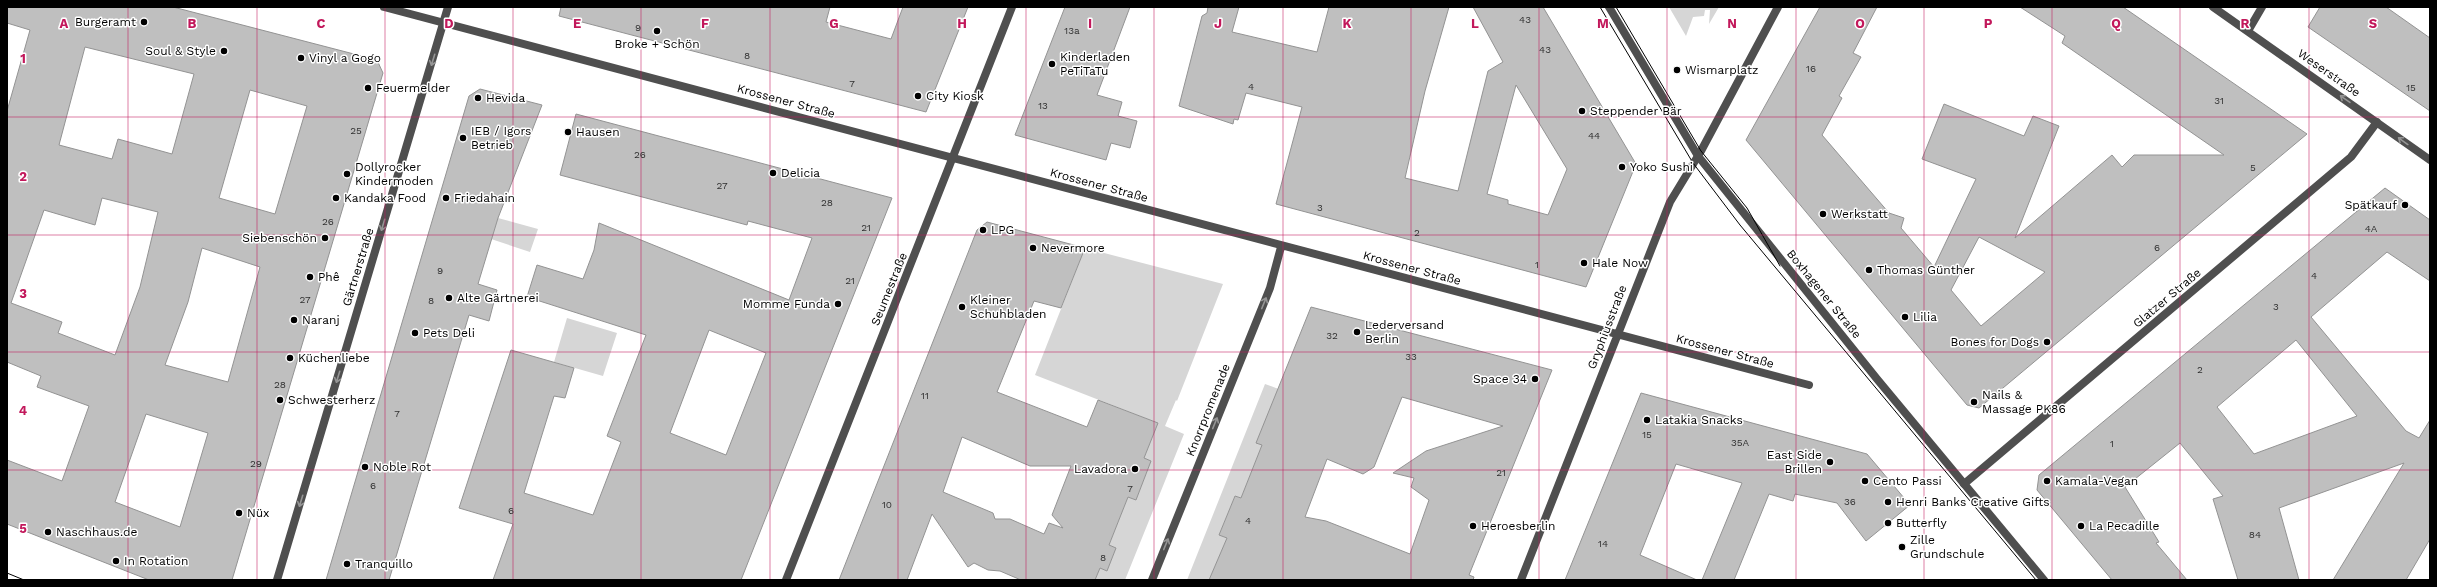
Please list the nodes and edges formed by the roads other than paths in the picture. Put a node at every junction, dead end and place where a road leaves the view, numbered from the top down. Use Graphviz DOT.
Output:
graph roads {
  1 [pos="384,7"];
  2 [pos="448,7"];
  3 [pos="1012,7"];
  4 [pos="1609,7"];
  5 [pos="1778,7"];
  6 [pos="2213,7"];
  7 [pos="2262,7"];
  8 [pos="444,23"];
  9 [pos="2248,31"];
  10 [pos="2377,122"];
  11 [pos="1698,156"];
  12 [pos="953,158"];
  13 [pos="2430,160"];
  14 [pos="1281,247"];
  15 [pos="1618,335"];
  16 [pos="1809,385"];
  17 [pos="1964,484"];
  18 [pos="277,580"];
  19 [pos="786,580"];
  20 [pos="1152,580"];
  21 [pos="1521,580"];
  22 [pos="2044,580"];
  1 -- 8 [label="street, Krossener Straße"];
  2 -- 8 [label="street, Gärtnerstraße"];
  3 -- 12 [label="street, Seumestraße"];
  4 -- 11 [label="street, Boxhagener Straße"];
  5 -- 11 [label="street, Gryphiusstraße"];
  6 -- 9 [label="street, Weserstraße"];
  7 -- 9 [label="street"];
  8 -- 12 [label="street, Krossener Straße"];
  8 -- 18 [label="street, Gärtnerstraße, one-way"];
  10 -- 9 [label="street, Weserstraße, one-way"];
  13 -- 10 [label="street, Weserstraße, one-way"];
  10 -- 17 [label="street, Glatzer Straße"];
  11 -- 15 [label="street, Gryphiusstraße"];
  11 -- 17 [label="street, Boxhagener Straße"];
  12 -- 14 [label="street, Krossener Straße"];
  12 -- 19 [label="street, Seumestraße"];
  14 -- 15 [label="street, Krossener Straße"];
  20 -- 14 [label="street, Knorrpromenade, one-way"];
  15 -- 16 [label="street, Krossener Straße"];
  15 -- 21 [label="street, Gryphiusstraße"];
  17 -- 22 [label="street, Boxhagener Straße"];
}
